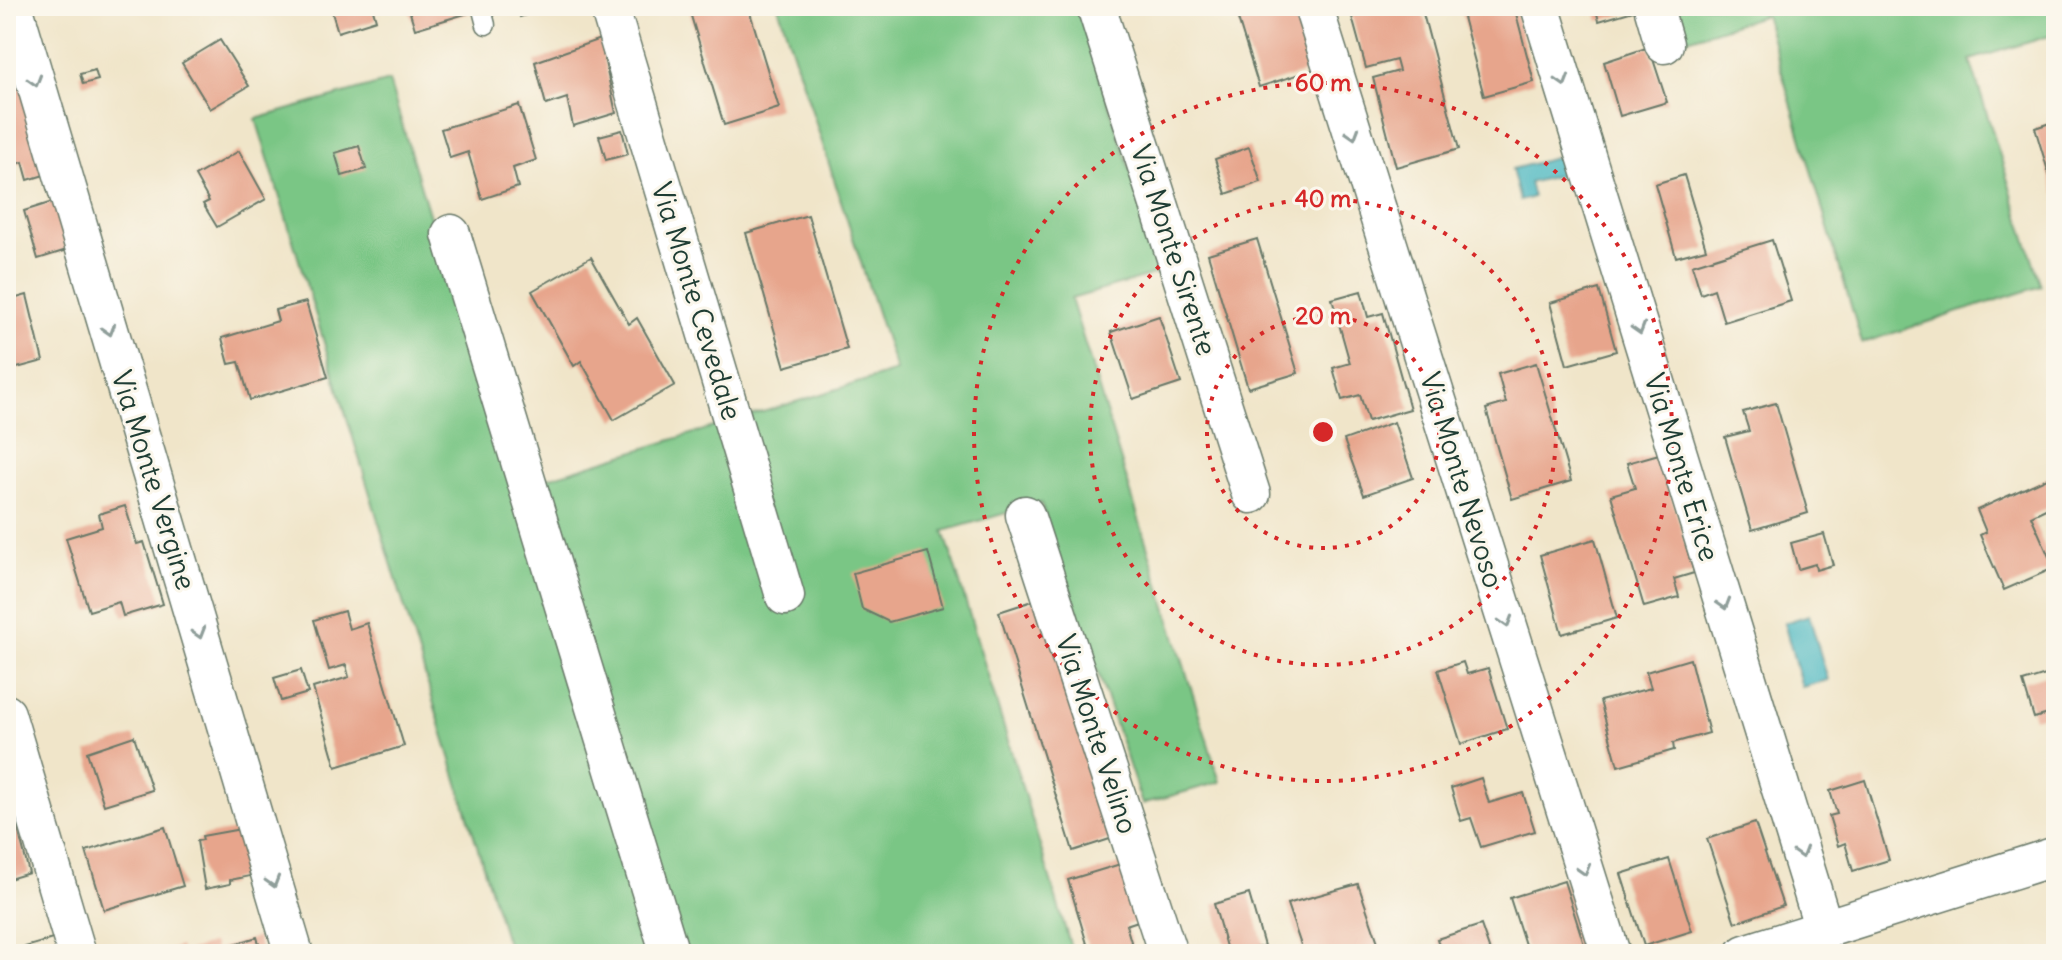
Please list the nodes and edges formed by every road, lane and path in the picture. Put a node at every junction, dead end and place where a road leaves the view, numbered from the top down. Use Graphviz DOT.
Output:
graph roads {
  1 [pos="13,6"];
  2 [pos="481,6"];
  3 [pos="609,6"];
  4 [pos="1096,6"];
  5 [pos="1313,6"];
  6 [pos="1540,6"];
  7 [pos="1653,6"];
  8 [pos="486,25"];
  9 [pos="1664,44"];
  10 [pos="451,234"];
  11 [pos="1251,494"];
  12 [pos="1025,515"];
  13 [pos="785,596"];
  14 [pos="6,714"];
  15 [pos="2056,856"];
  16 [pos="1824,929"];
  17 [pos="77,954"];
  18 [pos="294,954"];
  19 [pos="670,954"];
  20 [pos="1168,954"];
  21 [pos="1611,954"];
  22 [pos="1745,954"];
  1 -- 18 [label="street, Via Monte Vergine, one-way"];
  2 -- 8 [label="lane"];
  3 -- 13 [label="street, Via Monte Cevedale"];
  4 -- 11 [label="street, Via Monte Sirente"];
  5 -- 21 [label="street, Via Monte Nevoso, one-way"];
  6 -- 16 [label="street, Via Monte Erice, one-way"];
  7 -- 9 [label="street"];
  10 -- 19 [label="street"];
  12 -- 20 [label="street, Via Monte Velino"];
  14 -- 17 [label="street"];
  15 -- 16 [label="street"];
  16 -- 22 [label="street"];
}
